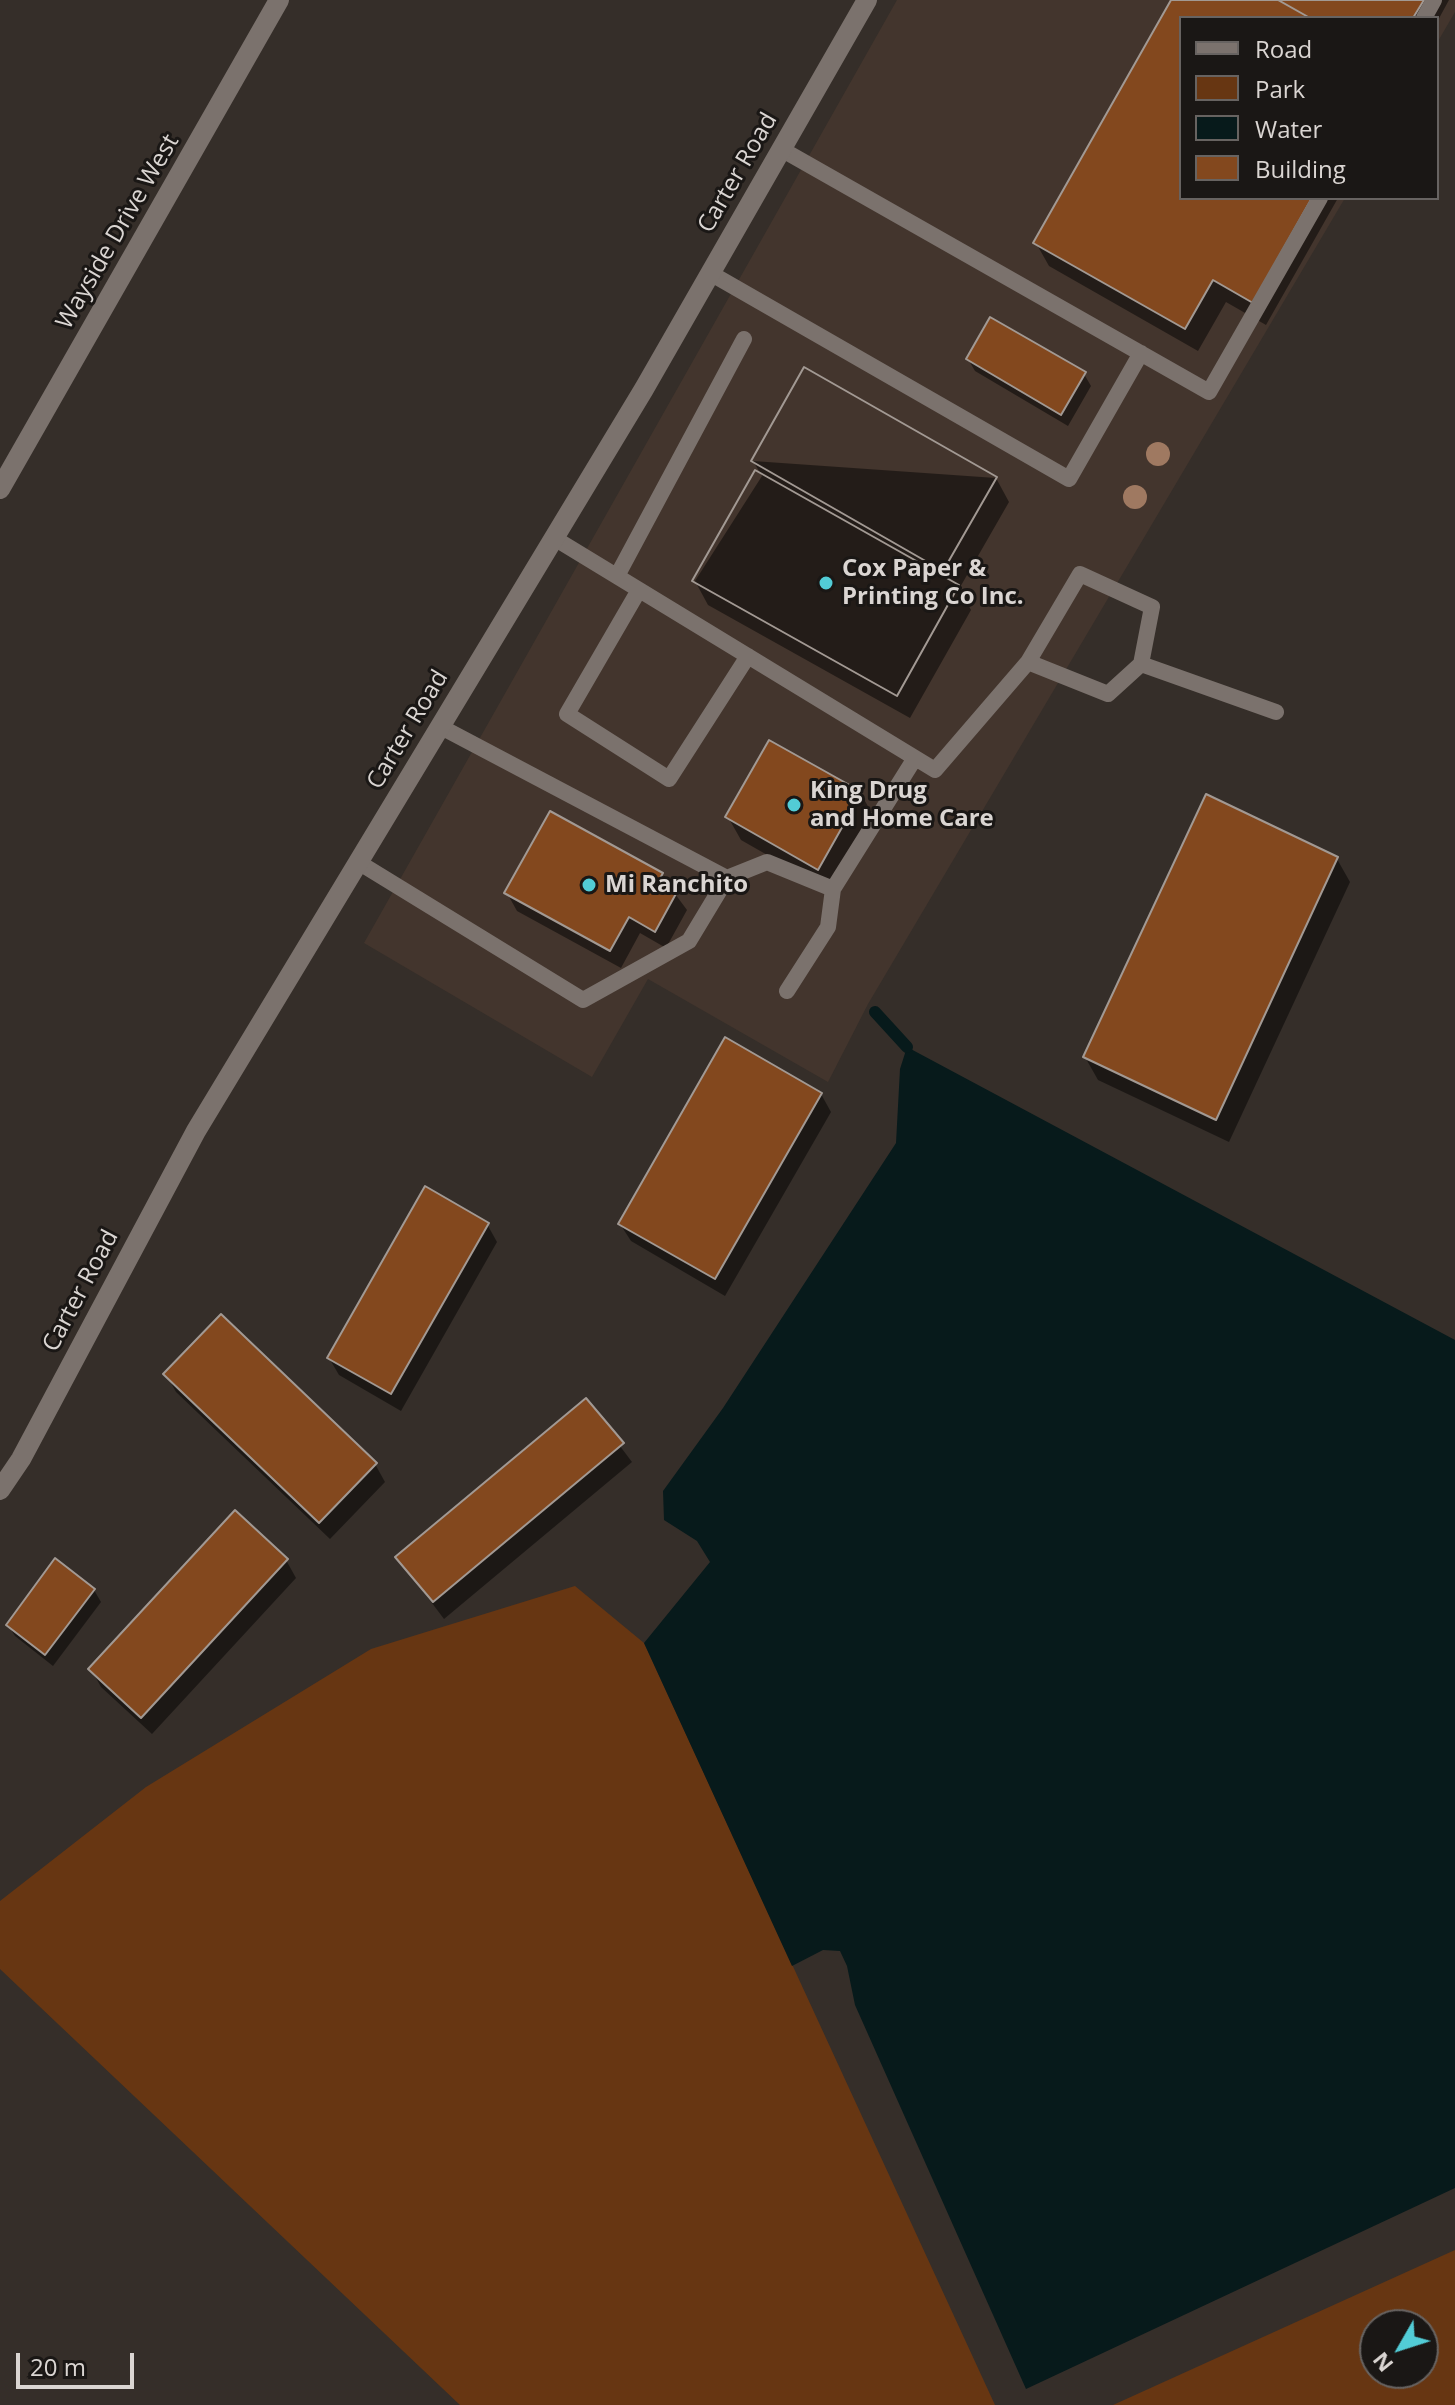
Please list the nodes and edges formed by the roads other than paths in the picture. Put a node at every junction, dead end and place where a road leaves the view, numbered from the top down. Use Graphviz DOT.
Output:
graph roads {
  1 [pos="279,0"];
  2 [pos="867,0"];
  3 [pos="781,149"];
  4 [pos="1319,200"];
  5 [pos="710,273"];
  6 [pos="744,339"];
  7 [pos="1141,353"];
  8 [pos="0,489"];
  9 [pos="554,538"];
  10 [pos="617,576"];
  11 [pos="639,590"];
  12 [pos="748,656"];
  13 [pos="1028,662"];
  14 [pos="1141,664"];
  15 [pos="1276,712"];
  16 [pos="441,727"];
  17 [pos="915,758"];
  18 [pos="358,862"];
  19 [pos="727,878"];
  20 [pos="833,889"];
  21 [pos="787,991"];
  22 [pos="0,1490"];
  1 -- 8 [label="main road, Wayside Drive West"];
  2 -- 3 [label="main road, Carter Road"];
  3 -- 5 [label="main road, Carter Road"];
  3 -- 7 [label="lane"];
  4 -- 7 [label="lane"];
  5 -- 7 [label="lane"];
  5 -- 9 [label="main road, Carter Road"];
  6 -- 10 [label="lane"];
  9 -- 10 [label="lane"];
  9 -- 16 [label="main road, Carter Road"];
  10 -- 11 [label="lane"];
  11 -- 12 [label="lane"];
  11 -- 12 [label="lane"];
  12 -- 17 [label="lane"];
  13 -- 14 [label="lane"];
  13 -- 14 [label="lane"];
  13 -- 17 [label="lane"];
  14 -- 15 [label="lane"];
  16 -- 18 [label="main road, Carter Road"];
  16 -- 19 [label="lane"];
  17 -- 20 [label="lane"];
  18 -- 19 [label="lane"];
  18 -- 22 [label="main road, Carter Road"];
  19 -- 20 [label="lane"];
  20 -- 21 [label="lane"];
}
